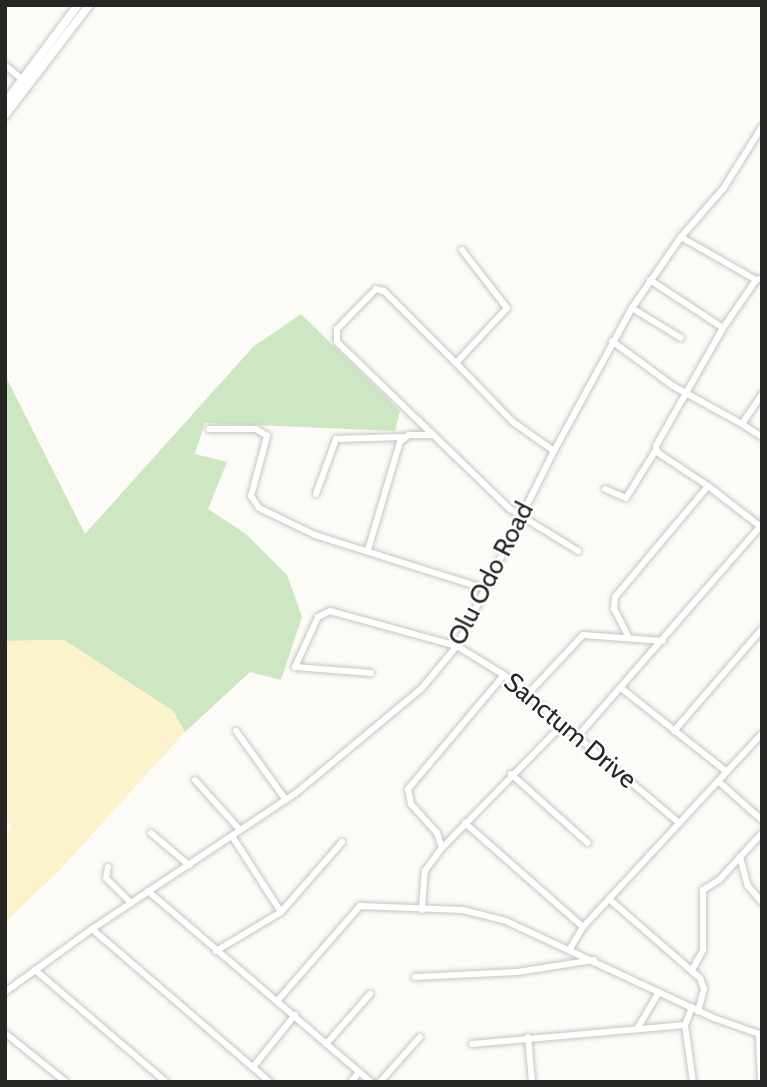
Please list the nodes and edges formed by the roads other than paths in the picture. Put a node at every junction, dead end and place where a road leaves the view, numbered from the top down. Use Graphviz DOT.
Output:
graph roads {
  1 [pos="78,5"];
  2 [pos="89,5"];
  3 [pos="5,65"];
  4 [pos="23,80"];
  5 [pos="5,103"];
  6 [pos="5,115"];
  7 [pos="762,127"];
  8 [pos="681,237"];
  9 [pos="462,250"];
  10 [pos="759,279"];
  11 [pos="650,280"];
  12 [pos="632,308"];
  13 [pos="723,328"];
  14 [pos="681,338"];
  15 [pos="612,341"];
  16 [pos="456,362"];
  17 [pos="686,393"];
  18 [pos="762,394"];
  19 [pos="741,424"];
  20 [pos="209,429"];
  21 [pos="432,435"];
  22 [pos="403,437"];
  23 [pos="762,437"];
  24 [pos="656,450"];
  25 [pos="554,451"];
  26 [pos="708,486"];
  27 [pos="605,489"];
  28 [pos="316,494"];
  29 [pos="521,518"];
  30 [pos="761,525"];
  31 [pos="368,550"];
  32 [pos="578,551"];
  33 [pos="485,589"];
  34 [pos="762,629"];
  35 [pos="628,636"];
  36 [pos="663,641"];
  37 [pos="457,646"];
  38 [pos="371,673"];
  39 [pos="504,675"];
  40 [pos="621,688"];
  41 [pos="526,696"];
  42 [pos="562,725"];
  43 [pos="236,731"];
  44 [pos="674,731"];
  45 [pos="761,735"];
  46 [pos="578,736"];
  47 [pos="727,772"];
  48 [pos="511,774"];
  49 [pos="195,780"];
  50 [pos="718,781"];
  51 [pos="286,800"];
  52 [pos="762,820"];
  53 [pos="465,823"];
  54 [pos="679,823"];
  55 [pos="240,830"];
  56 [pos="152,833"];
  57 [pos="762,833"];
  58 [pos="232,836"];
  59 [pos="342,842"];
  60 [pos="588,843"];
  61 [pos="442,848"];
  62 [pos="740,858"];
  63 [pos="189,865"];
  64 [pos="108,867"];
  65 [pos="148,891"];
  66 [pos="609,899"];
  67 [pos="762,902"];
  68 [pos="131,903"];
  69 [pos="422,910"];
  70 [pos="281,912"];
  71 [pos="583,927"];
  72 [pos="92,929"];
  73 [pos="570,949"];
  74 [pos="216,951"];
  75 [pos="594,960"];
  76 [pos="35,970"];
  77 [pos="691,970"];
  78 [pos="415,977"];
  79 [pos="5,992"];
  80 [pos="659,992"];
  81 [pos="370,994"];
  82 [pos="278,1000"];
  83 [pos="695,1009"];
  84 [pos="295,1015"];
  85 [pos="685,1024"];
  86 [pos="637,1029"];
  87 [pos="5,1033"];
  88 [pos="760,1035"];
  89 [pos="419,1037"];
  90 [pos="528,1037"];
  91 [pos="326,1044"];
  92 [pos="472,1044"];
  93 [pos="253,1067"];
  94 [pos="359,1072"];
  95 [pos="66,1082"];
  96 [pos="166,1082"];
  97 [pos="270,1082"];
  98 [pos="351,1082"];
  99 [pos="371,1082"];
  100 [pos="380,1082"];
  101 [pos="532,1082"];
  102 [pos="693,1082"];
  103 [pos="761,1082"];
  1 -- 4 [label="main road"];
  2 -- 6 [label="main road"];
  3 -- 4 [label="street"];
  4 -- 5 [label="main road"];
  7 -- 8 [label="street, Olu Odo Road"];
  8 -- 10 [label="street"];
  8 -- 11 [label="street, Olu Odo Road"];
  9 -- 16 [label="street"];
  10 -- 13 [label="street"];
  11 -- 12 [label="street, Olu Odo Road"];
  11 -- 13 [label="street"];
  12 -- 14 [label="street"];
  12 -- 15 [label="street, Olu Odo Road"];
  13 -- 17 [label="street"];
  15 -- 17 [label="street"];
  15 -- 25 [label="street, Olu Odo Road"];
  16 -- 21 [label="street"];
  16 -- 25 [label="street"];
  17 -- 19 [label="street"];
  17 -- 24 [label="street"];
  18 -- 19 [label="street"];
  19 -- 23 [label="street"];
  20 -- 31 [label="street"];
  21 -- 22 [label="street"];
  21 -- 29 [label="street"];
  22 -- 28 [label="street"];
  22 -- 31 [label="street"];
  24 -- 26 [label="street"];
  24 -- 27 [label="street"];
  25 -- 29 [label="street, Olu Odo Road"];
  26 -- 30 [label="street"];
  26 -- 35 [label="street"];
  29 -- 32 [label="street"];
  29 -- 33 [label="street, Olu Odo Road"];
  30 -- 36 [label="street"];
  31 -- 33 [label="street"];
  33 -- 37 [label="street, Olu Odo Road"];
  34 -- 44 [label="street"];
  35 -- 36 [label="street"];
  35 -- 41 [label="street"];
  36 -- 40 [label="street"];
  37 -- 38 [label="street, Sanctum Drive"];
  37 -- 39 [label="street, Sanctum Drive"];
  37 -- 51 [label="street, Olu Odo Road"];
  39 -- 41 [label="street, Sanctum Drive"];
  39 -- 61 [label="street"];
  40 -- 44 [label="street"];
  40 -- 46 [label="street"];
  41 -- 42 [label="street, Sanctum Drive"];
  42 -- 46 [label="street, Sanctum Drive"];
  42 -- 48 [label="street"];
  43 -- 51 [label="street"];
  44 -- 47 [label="street"];
  45 -- 47 [label="street"];
  46 -- 54 [label="street, Sanctum Drive"];
  47 -- 50 [label="street"];
  48 -- 53 [label="street"];
  48 -- 60 [label="street"];
  49 -- 55 [label="street"];
  50 -- 52 [label="street"];
  50 -- 54 [label="street"];
  51 -- 55 [label="street, Olu Odo Road"];
  53 -- 61 [label="street"];
  53 -- 71 [label="street"];
  54 -- 66 [label="street"];
  55 -- 58 [label="street, Olu Odo Road"];
  56 -- 63 [label="street"];
  57 -- 62 [label="street"];
  58 -- 63 [label="street, Olu Odo Road"];
  58 -- 70 [label="street"];
  59 -- 70 [label="street"];
  61 -- 69 [label="street"];
  62 -- 67 [label="street"];
  62 -- 77 [label="street"];
  63 -- 65 [label="street, Olu Odo Road"];
  64 -- 68 [label="street"];
  65 -- 68 [label="street, Olu Odo Road"];
  65 -- 74 [label="street"];
  66 -- 71 [label="street"];
  66 -- 77 [label="street"];
  68 -- 72 [label="street, Olu Odo Road"];
  69 -- 73 [label="street"];
  69 -- 82 [label="street"];
  70 -- 74 [label="street"];
  71 -- 73 [label="street"];
  72 -- 76 [label="street, Olu Odo Road"];
  72 -- 93 [label="street"];
  73 -- 75 [label="street"];
  74 -- 82 [label="street"];
  75 -- 78 [label="street"];
  75 -- 80 [label="street"];
  76 -- 79 [label="street, Olu Odo Road"];
  76 -- 96 [label="street"];
  77 -- 83 [label="street"];
  80 -- 83 [label="street"];
  80 -- 86 [label="street"];
  81 -- 91 [label="street"];
  82 -- 84 [label="street"];
  83 -- 85 [label="street"];
  83 -- 88 [label="street"];
  84 -- 91 [label="street"];
  84 -- 93 [label="street"];
  85 -- 86 [label="street"];
  85 -- 102 [label="street"];
  86 -- 90 [label="street"];
  87 -- 95 [label="street"];
  88 -- 103 [label="street"];
  89 -- 100 [label="street"];
  90 -- 92 [label="street"];
  90 -- 101 [label="street"];
  91 -- 94 [label="street"];
  93 -- 97 [label="street"];
  94 -- 98 [label="street"];
  94 -- 99 [label="street"];
}
